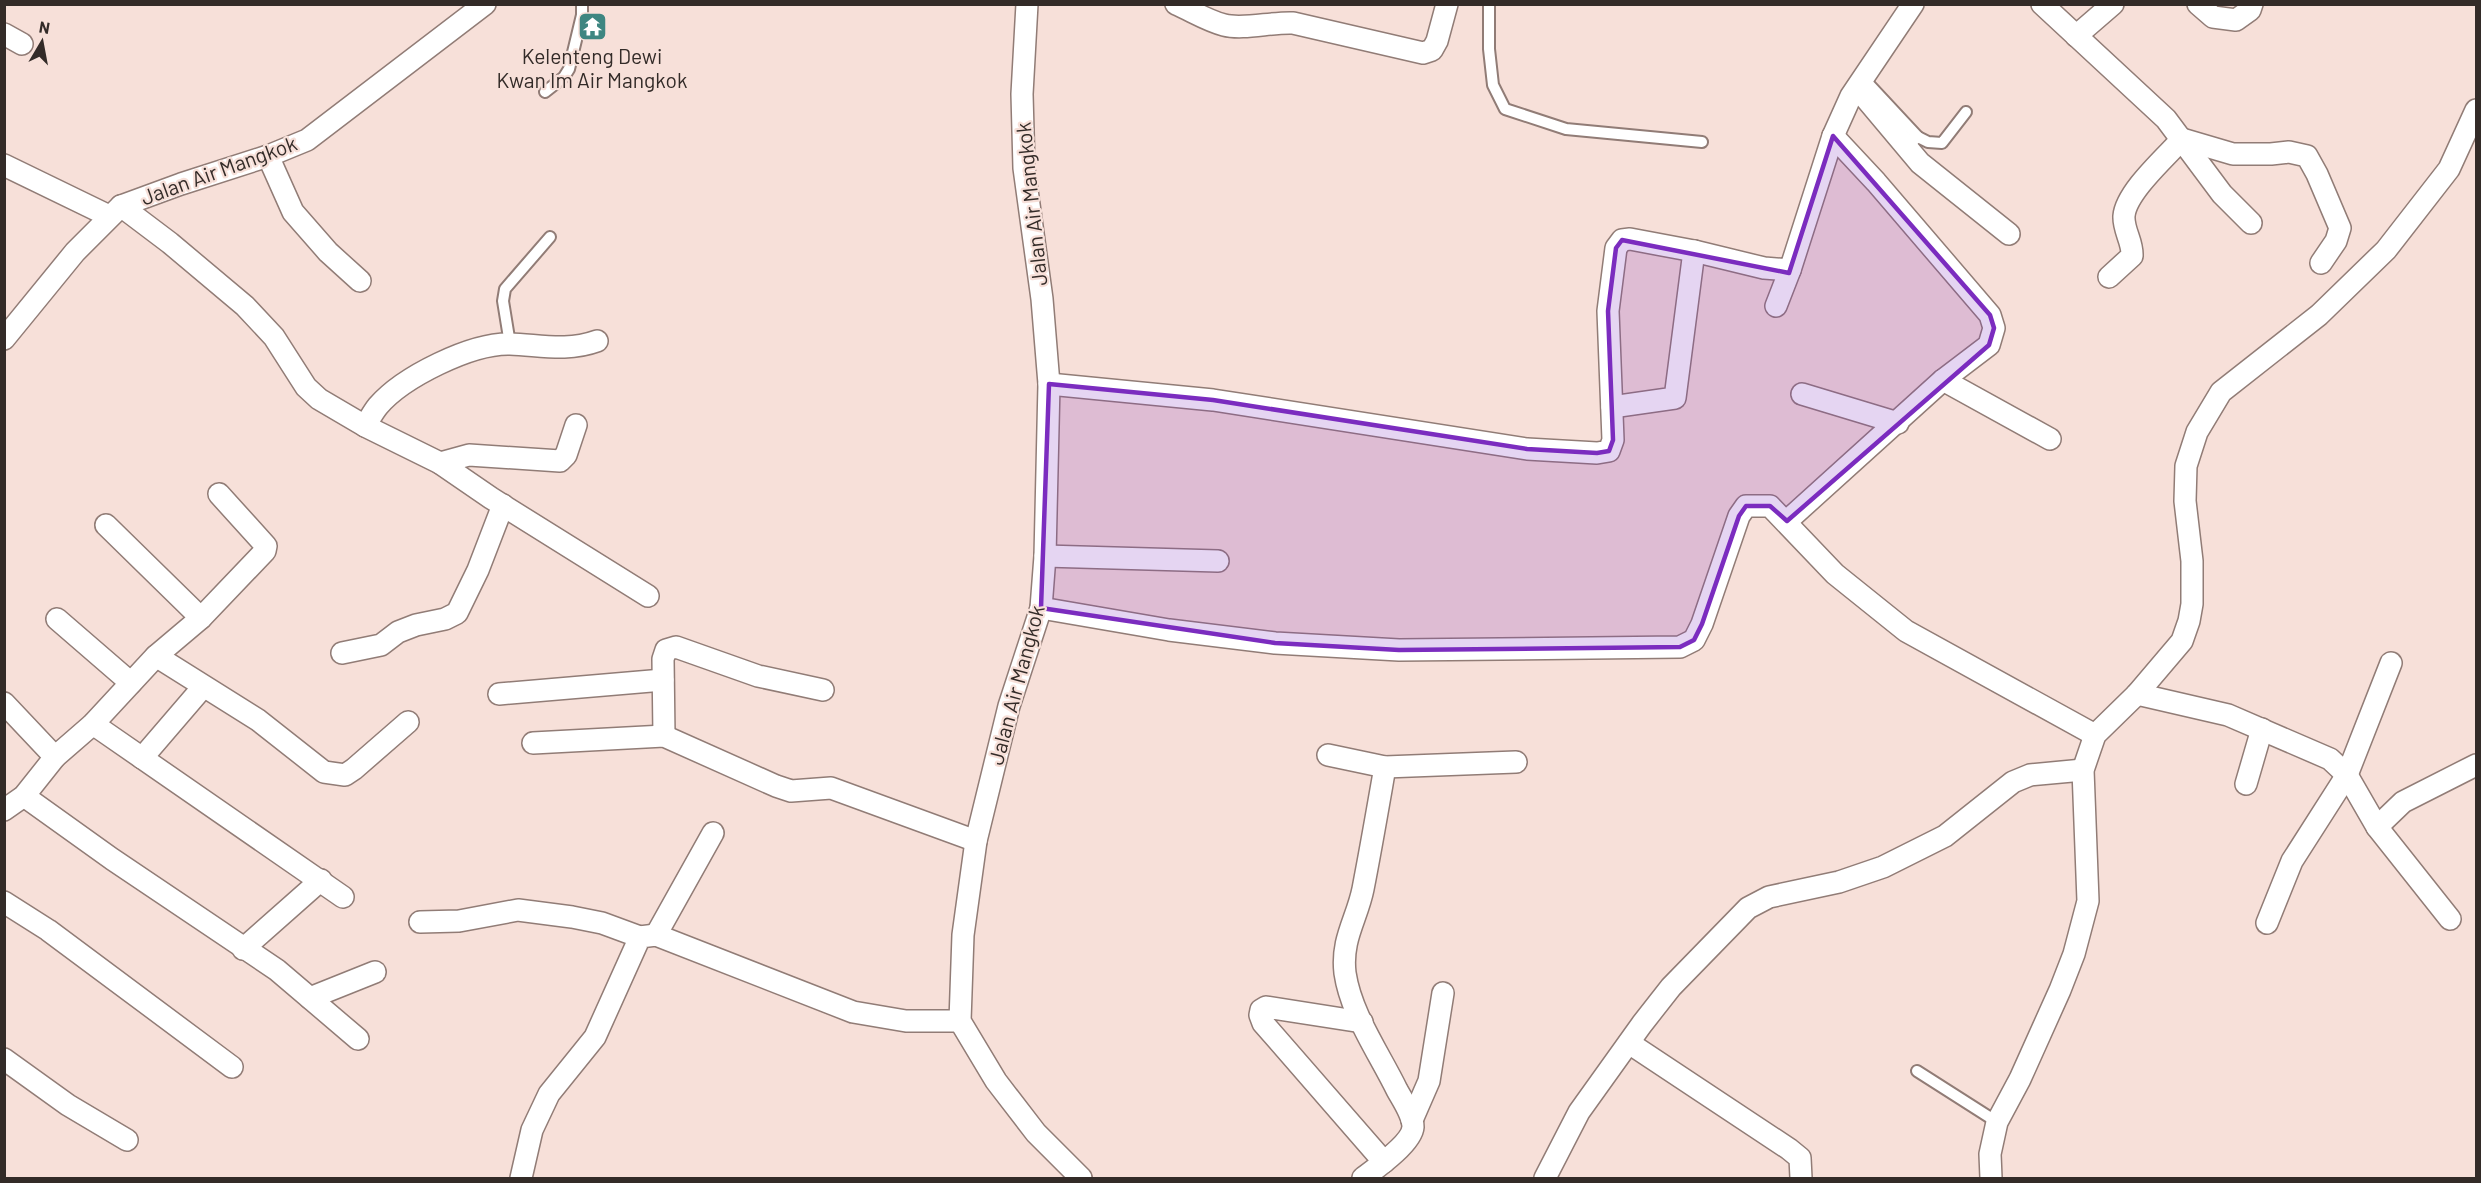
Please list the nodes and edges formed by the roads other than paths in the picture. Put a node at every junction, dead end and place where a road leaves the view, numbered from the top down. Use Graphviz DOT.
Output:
graph roads {
  1 [pos="484,4"];
  2 [pos="582,4"];
  3 [pos="1027,4"];
  4 [pos="1176,4"];
  5 [pos="1447,4"];
  6 [pos="1489,4"];
  7 [pos="1913,4"];
  8 [pos="2042,4"];
  9 [pos="2113,4"];
  10 [pos="2198,4"];
  11 [pos="2252,4"];
  12 [pos="2076,36"];
  13 [pos="1860,83"];
  14 [pos="544,92"];
  15 [pos="2476,110"];
  16 [pos="1966,112"];
  17 [pos="1833,136"];
  18 [pos="2182,139"];
  19 [pos="1702,142"];
  20 [pos="1912,142"];
  21 [pos="2468,151"];
  22 [pos="268,156"];
  23 [pos="4,165"];
  24 [pos="115,212"];
  25 [pos="2251,223"];
  26 [pos="2009,234"];
  27 [pos="550,237"];
  28 [pos="1694,250"];
  29 [pos="2321,263"];
  30 [pos="1790,270"];
  31 [pos="2109,278"];
  32 [pos="360,281"];
  33 [pos="1776,306"];
  34 [pos="4,339"];
  35 [pos="597,341"];
  36 [pos="510,344"];
  37 [pos="1943,380"];
  38 [pos="1049,384"];
  39 [pos="1802,394"];
  40 [pos="1612,407"];
  41 [pos="1898,423"];
  42 [pos="576,425"];
  43 [pos="365,426"];
  44 [pos="2050,438"];
  45 [pos="440,463"];
  46 [pos="219,494"];
  47 [pos="503,505"];
  48 [pos="1787,521"];
  49 [pos="106,525"];
  50 [pos="1045,556"];
  51 [pos="1218,561"];
  52 [pos="648,596"];
  53 [pos="1041,608"];
  54 [pos="201,618"];
  55 [pos="57,619"];
  56 [pos="342,653"];
  57 [pos="156,656"];
  58 [pos="2391,663"];
  59 [pos="663,680"];
  60 [pos="131,683"];
  61 [pos="204,687"];
  62 [pos="823,690"];
  63 [pos="2138,693"];
  64 [pos="500,694"];
  65 [pos="4,703"];
  66 [pos="408,722"];
  67 [pos="93,724"];
  68 [pos="2262,729"];
  69 [pos="2095,735"];
  70 [pos="664,736"];
  71 [pos="533,743"];
  72 [pos="1328,755"];
  73 [pos="55,758"];
  74 [pos="142,758"];
  75 [pos="1516,762"];
  76 [pos="2476,765"];
  77 [pos="1385,767"];
  78 [pos="2083,770"];
  79 [pos="2347,775"];
  80 [pos="2246,784"];
  81 [pos="24,796"];
  82 [pos="4,810"];
  83 [pos="2377,827"];
  84 [pos="713,833"];
  85 [pos="976,841"];
  86 [pos="321,880"];
  87 [pos="343,897"];
  88 [pos="4,902"];
  89 [pos="2450,919"];
  90 [pos="420,922"];
  91 [pos="2267,923"];
  92 [pos="648,936"];
  93 [pos="243,950"];
  94 [pos="375,972"];
  95 [pos="1443,993"];
  96 [pos="310,998"];
  97 [pos="960,1021"];
  98 [pos="1362,1022"];
  99 [pos="358,1039"];
  100 [pos="1629,1043"];
  101 [pos="4,1059"];
  102 [pos="232,1067"];
  103 [pos="1917,1071"];
  104 [pos="1412,1120"];
  105 [pos="1997,1122"];
  106 [pos="127,1140"];
  107 [pos="1384,1162"];
  108 [pos="521,1179"];
  109 [pos="1080,1179"];
  110 [pos="1363,1179"];
  111 [pos="1545,1179"];
  112 [pos="1802,1179"];
  113 [pos="1991,1179"];
  1 -- 22 [label="street, Jalan Air Mangkok"];
  2 -- 14 [label="lane"];
  3 -- 38 [label="street, Jalan Air Mangkok"];
  4 -- 5 [label="street"];
  6 -- 19 [label="lane"];
  7 -- 13 [label="street"];
  8 -- 12 [label="street"];
  9 -- 12 [label="street"];
  10 -- 11 [label="street"];
  12 -- 18 [label="street"];
  13 -- 17 [label="street"];
  13 -- 20 [label="street"];
  15 -- 21 [label="street"];
  16 -- 20 [label="lane"];
  17 -- 30 [label="street"];
  17 -- 37 [label="street"];
  18 -- 25 [label="street"];
  18 -- 29 [label="street"];
  18 -- 31 [label="street"];
  20 -- 26 [label="street"];
  21 -- 63 [label="street"];
  22 -- 24 [label="street, Jalan Air Mangkok"];
  22 -- 32 [label="street"];
  23 -- 24 [label="street"];
  24 -- 34 [label="street, Jalan Air Mangkok"];
  24 -- 43 [label="street"];
  27 -- 36 [label="lane"];
  28 -- 30 [label="street"];
  28 -- 40 [label="street"];
  28 -- 40 [label="street"];
  30 -- 33 [label="street"];
  35 -- 36 [label="street"];
  36 -- 43 [label="street"];
  37 -- 41 [label="street"];
  37 -- 44 [label="street"];
  38 -- 40 [label="street"];
  38 -- 50 [label="street, Jalan Air Mangkok"];
  39 -- 41 [label="street"];
  41 -- 48 [label="street"];
  42 -- 45 [label="street"];
  43 -- 45 [label="street"];
  45 -- 47 [label="street"];
  46 -- 54 [label="street"];
  47 -- 52 [label="street"];
  47 -- 56 [label="street"];
  48 -- 53 [label="street"];
  48 -- 69 [label="street"];
  49 -- 54 [label="street"];
  50 -- 51 [label="street"];
  50 -- 53 [label="street, Jalan Air Mangkok"];
  53 -- 85 [label="street, Jalan Air Mangkok"];
  54 -- 57 [label="street"];
  55 -- 60 [label="street"];
  57 -- 60 [label="street"];
  57 -- 61 [label="street"];
  58 -- 79 [label="street"];
  59 -- 62 [label="street"];
  59 -- 64 [label="street"];
  59 -- 70 [label="street"];
  60 -- 67 [label="street"];
  61 -- 66 [label="street"];
  61 -- 74 [label="street"];
  63 -- 68 [label="street"];
  63 -- 69 [label="street"];
  65 -- 73 [label="street"];
  67 -- 73 [label="street"];
  67 -- 74 [label="street"];
  68 -- 79 [label="street"];
  68 -- 80 [label="street"];
  69 -- 78 [label="street"];
  70 -- 71 [label="street"];
  70 -- 85 [label="street"];
  72 -- 77 [label="street"];
  73 -- 81 [label="street"];
  74 -- 86 [label="street"];
  75 -- 77 [label="street"];
  76 -- 83 [label="street"];
  77 -- 98 [label="street"];
  78 -- 100 [label="street"];
  78 -- 105 [label="street"];
  79 -- 83 [label="street"];
  79 -- 91 [label="street"];
  81 -- 82 [label="street"];
  81 -- 93 [label="street"];
  83 -- 89 [label="street"];
  84 -- 92 [label="street"];
  85 -- 97 [label="street, Jalan Air Mangkok"];
  86 -- 87 [label="street"];
  86 -- 93 [label="street"];
  88 -- 102 [label="street"];
  90 -- 92 [label="street"];
  92 -- 97 [label="street"];
  92 -- 108 [label="street"];
  93 -- 96 [label="street"];
  94 -- 96 [label="street"];
  95 -- 104 [label="street"];
  96 -- 99 [label="street"];
  97 -- 109 [label="street"];
  98 -- 104 [label="street"];
  98 -- 107 [label="street"];
  100 -- 111 [label="street"];
  100 -- 112 [label="street"];
  101 -- 106 [label="street"];
  103 -- 105 [label="lane"];
  104 -- 107 [label="street"];
  105 -- 113 [label="street"];
  107 -- 110 [label="street"];
}
